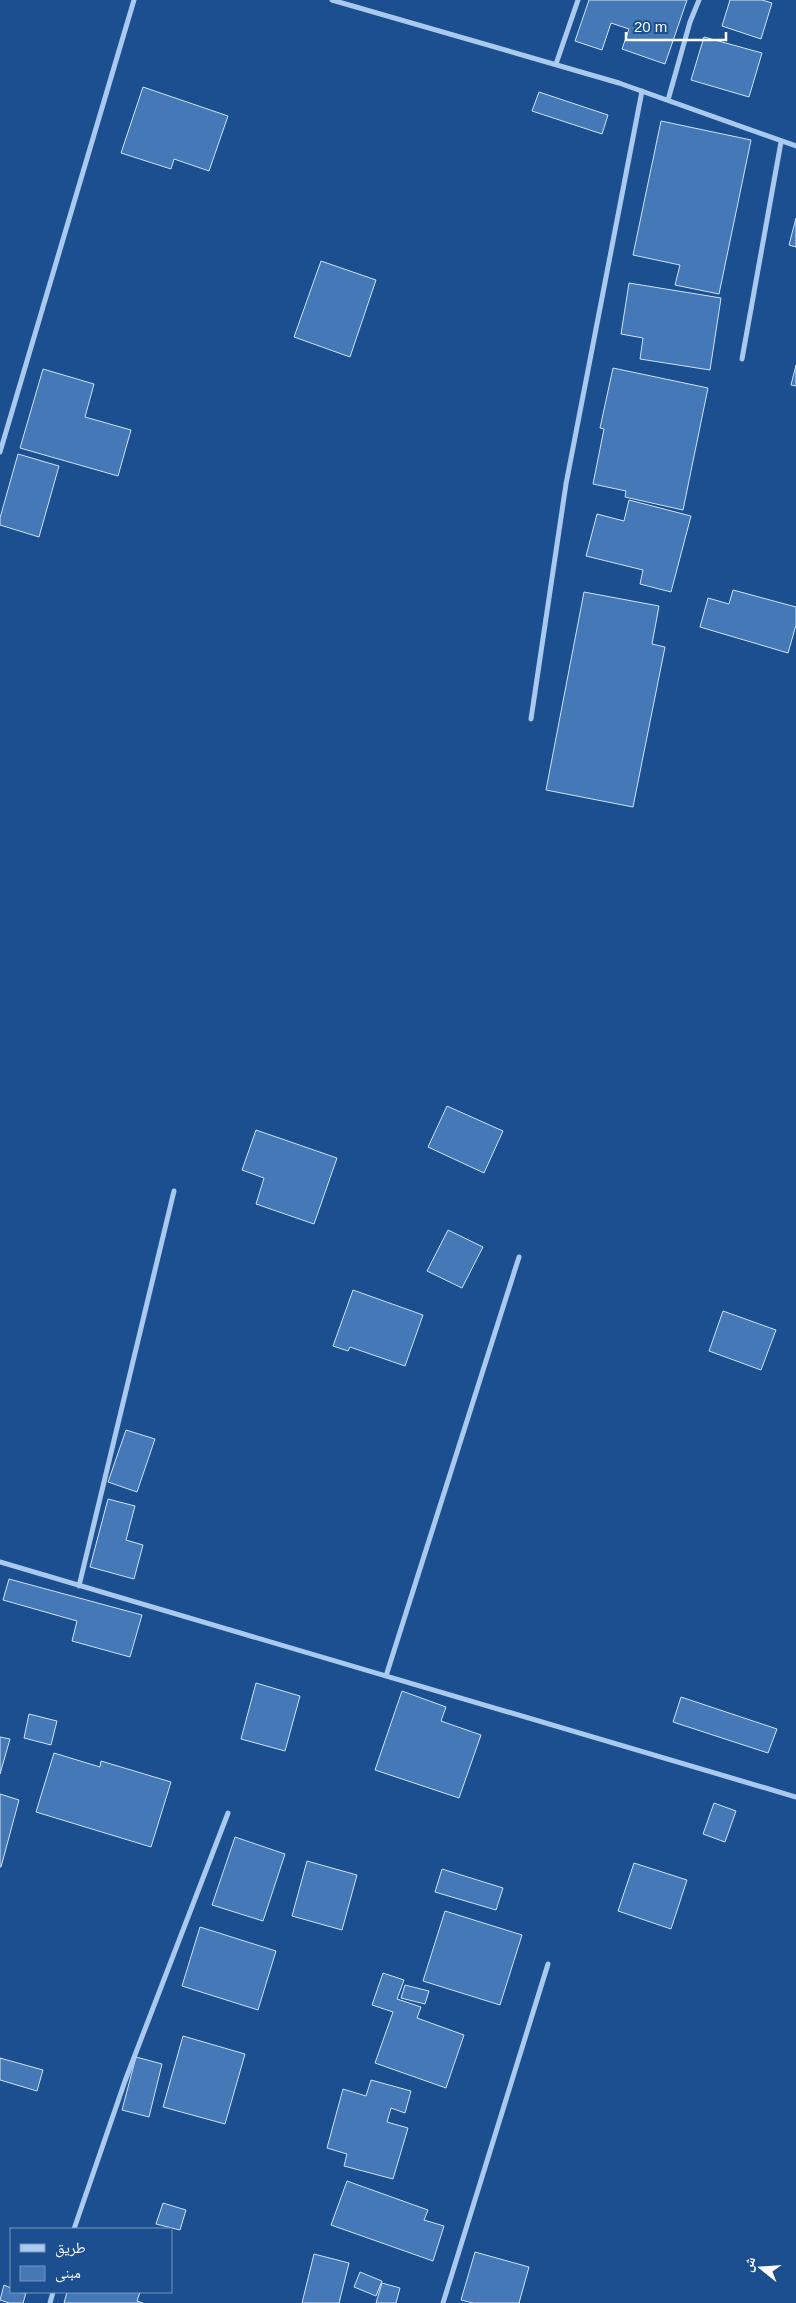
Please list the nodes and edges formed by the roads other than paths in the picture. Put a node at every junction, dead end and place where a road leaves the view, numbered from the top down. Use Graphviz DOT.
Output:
graph roads {
  1 [pos="134,0"];
  2 [pos="332,0"];
  3 [pos="578,0"];
  4 [pos="699,0"];
  5 [pos="556,64"];
  6 [pos="642,91"];
  7 [pos="668,100"];
  8 [pos="781,142"];
  9 [pos="796,146"];
  10 [pos="742,359"];
  11 [pos="0,452"];
  12 [pos="531,719"];
  13 [pos="174,1191"];
  14 [pos="520,1257"];
  15 [pos="0,1562"];
  16 [pos="80,1586"];
  17 [pos="386,1676"];
  18 [pos="796,1796"];
  19 [pos="228,1813"];
  20 [pos="548,1964"];
  21 [pos="74,2228"];
  22 [pos="443,2303"];
  1 -- 11 [label="street"];
  2 -- 5 [label="street"];
  3 -- 5 [label="street"];
  4 -- 7 [label="street"];
  5 -- 6 [label="street"];
  6 -- 7 [label="street"];
  6 -- 12 [label="street"];
  7 -- 8 [label="street"];
  8 -- 9 [label="street"];
  8 -- 10 [label="street"];
  13 -- 16 [label="street"];
  14 -- 17 [label="street"];
  15 -- 16 [label="street"];
  16 -- 17 [label="street"];
  17 -- 18 [label="street"];
  19 -- 21 [label="street"];
  20 -- 22 [label="street"];
}
